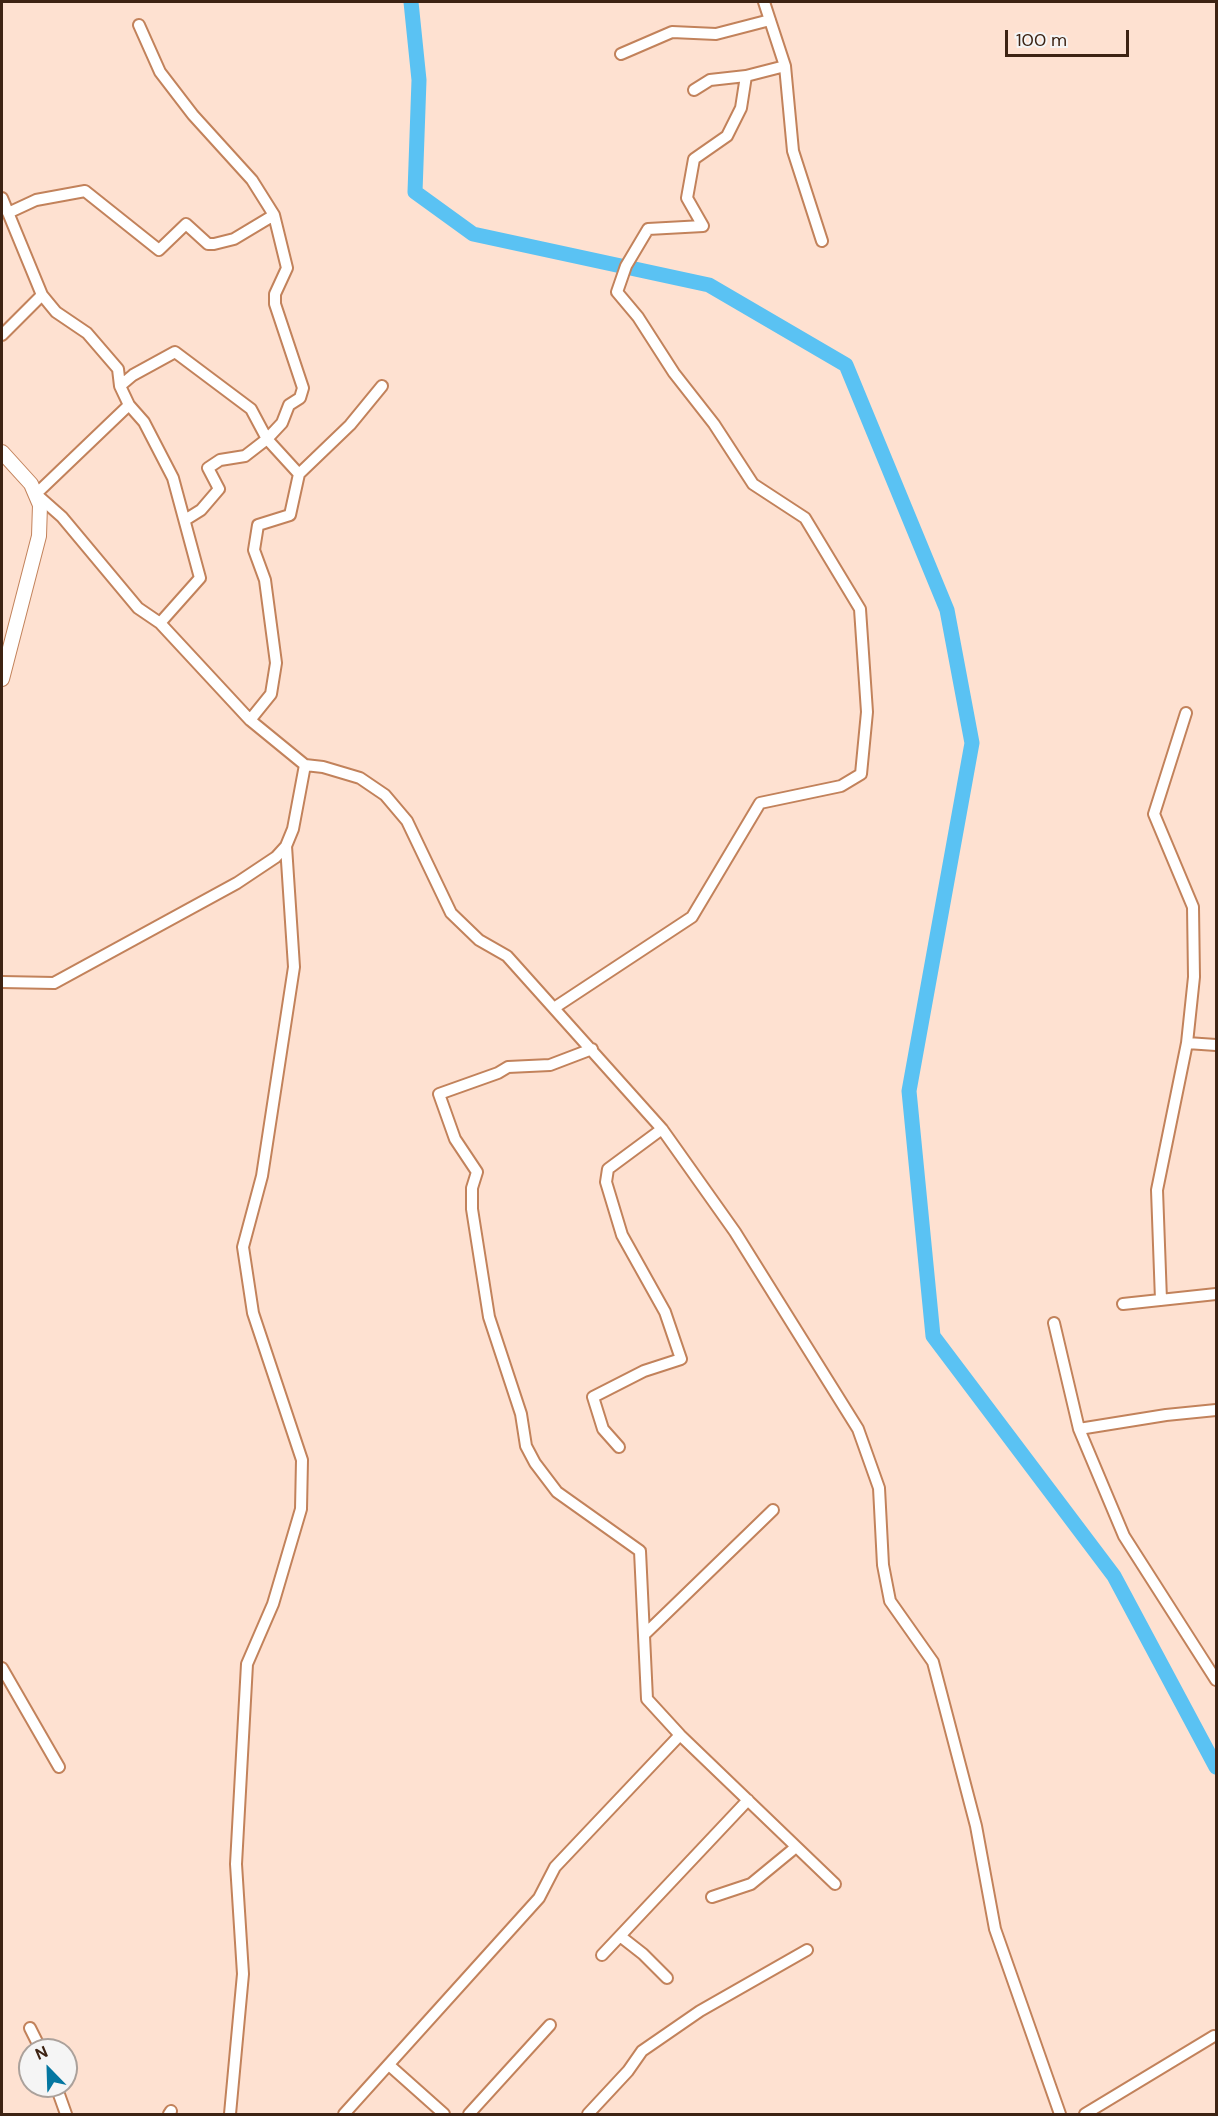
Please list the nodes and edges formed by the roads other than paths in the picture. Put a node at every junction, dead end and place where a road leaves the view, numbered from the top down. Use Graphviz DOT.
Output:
graph roads {
  1 [pos="764,2"];
  2 [pos="770,20"];
  3 [pos="139,25"];
  4 [pos="621,54"];
  5 [pos="785,66"];
  6 [pos="746,76"];
  7 [pos="694,90"];
  8 [pos="2,198"];
  9 [pos="8,213"];
  10 [pos="274,215"];
  11 [pos="822,241"];
  12 [pos="42,295"];
  13 [pos="2,335"];
  14 [pos="120,386"];
  15 [pos="382,387"];
  16 [pos="129,405"];
  17 [pos="267,439"];
  18 [pos="2,452"];
  19 [pos="299,474"];
  20 [pos="36,494"];
  21 [pos="185,520"];
  22 [pos="160,623"];
  23 [pos="2,679"];
  24 [pos="1186,713"];
  25 [pos="250,720"];
  26 [pos="305,765"];
  27 [pos="286,846"];
  28 [pos="2,982"];
  29 [pos="554,1008"];
  30 [pos="1187,1043"];
  31 [pos="1216,1045"];
  32 [pos="592,1050"];
  33 [pos="662,1129"];
  34 [pos="1216,1294"];
  35 [pos="1161,1300"];
  36 [pos="1123,1304"];
  37 [pos="1054,1323"];
  38 [pos="1216,1410"];
  39 [pos="1079,1429"];
  40 [pos="618,1447"];
  41 [pos="773,1510"];
  42 [pos="646,1633"];
  43 [pos="2,1668"];
  44 [pos="1216,1680"];
  45 [pos="680,1735"];
  46 [pos="59,1767"];
  47 [pos="748,1800"];
  48 [pos="796,1846"];
  49 [pos="835,1884"];
  50 [pos="712,1897"];
  51 [pos="620,1936"];
  52 [pos="807,1950"];
  53 [pos="602,1955"];
  54 [pos="667,1978"];
  55 [pos="550,2025"];
  56 [pos="30,2028"];
  57 [pos="1214,2036"];
  58 [pos="35,2038"];
  59 [pos="389,2065"];
  60 [pos="60,2098"];
  61 [pos="66,2115"];
  62 [pos="230,2115"];
  63 [pos="344,2115"];
  64 [pos="444,2115"];
  65 [pos="469,2115"];
  66 [pos="588,2115"];
  67 [pos="1060,2115"];
  68 [pos="1085,2115"];
  1 -- 2 [label="street"];
  2 -- 4 [label="street"];
  2 -- 5 [label="street"];
  3 -- 10 [label="street"];
  5 -- 6 [label="street"];
  5 -- 11 [label="street"];
  6 -- 7 [label="street"];
  6 -- 29 [label="street"];
  8 -- 9 [label="street"];
  9 -- 10 [label="street"];
  9 -- 12 [label="street"];
  10 -- 17 [label="street"];
  12 -- 13 [label="street"];
  12 -- 14 [label="street"];
  14 -- 16 [label="street"];
  14 -- 17 [label="street"];
  15 -- 19 [label="street"];
  16 -- 20 [label="street"];
  16 -- 21 [label="street"];
  17 -- 19 [label="street"];
  17 -- 21 [label="street"];
  18 -- 20 [label="main road"];
  19 -- 25 [label="street"];
  20 -- 22 [label="street"];
  20 -- 23 [label="main road"];
  21 -- 22 [label="street"];
  22 -- 25 [label="street"];
  24 -- 30 [label="street"];
  25 -- 26 [label="street"];
  26 -- 27 [label="street"];
  26 -- 29 [label="street"];
  27 -- 28 [label="street"];
  27 -- 62 [label="street"];
  29 -- 32 [label="street"];
  30 -- 31 [label="street"];
  30 -- 35 [label="street"];
  32 -- 33 [label="street"];
  32 -- 42 [label="street"];
  33 -- 40 [label="street"];
  33 -- 67 [label="street"];
  34 -- 35 [label="street"];
  35 -- 36 [label="street"];
  37 -- 39 [label="street"];
  38 -- 39 [label="street"];
  39 -- 44 [label="street"];
  41 -- 42 [label="street"];
  42 -- 45 [label="street"];
  43 -- 46 [label="street"];
  45 -- 47 [label="street"];
  45 -- 59 [label="street"];
  47 -- 48 [label="street"];
  47 -- 51 [label="street"];
  48 -- 49 [label="street"];
  48 -- 50 [label="street"];
  51 -- 53 [label="street"];
  51 -- 54 [label="street"];
  52 -- 66 [label="street"];
  55 -- 65 [label="street"];
  56 -- 58 [label="street"];
  57 -- 68 [label="street"];
  59 -- 63 [label="street"];
  59 -- 64 [label="street"];
  60 -- 61 [label="street"];
}
